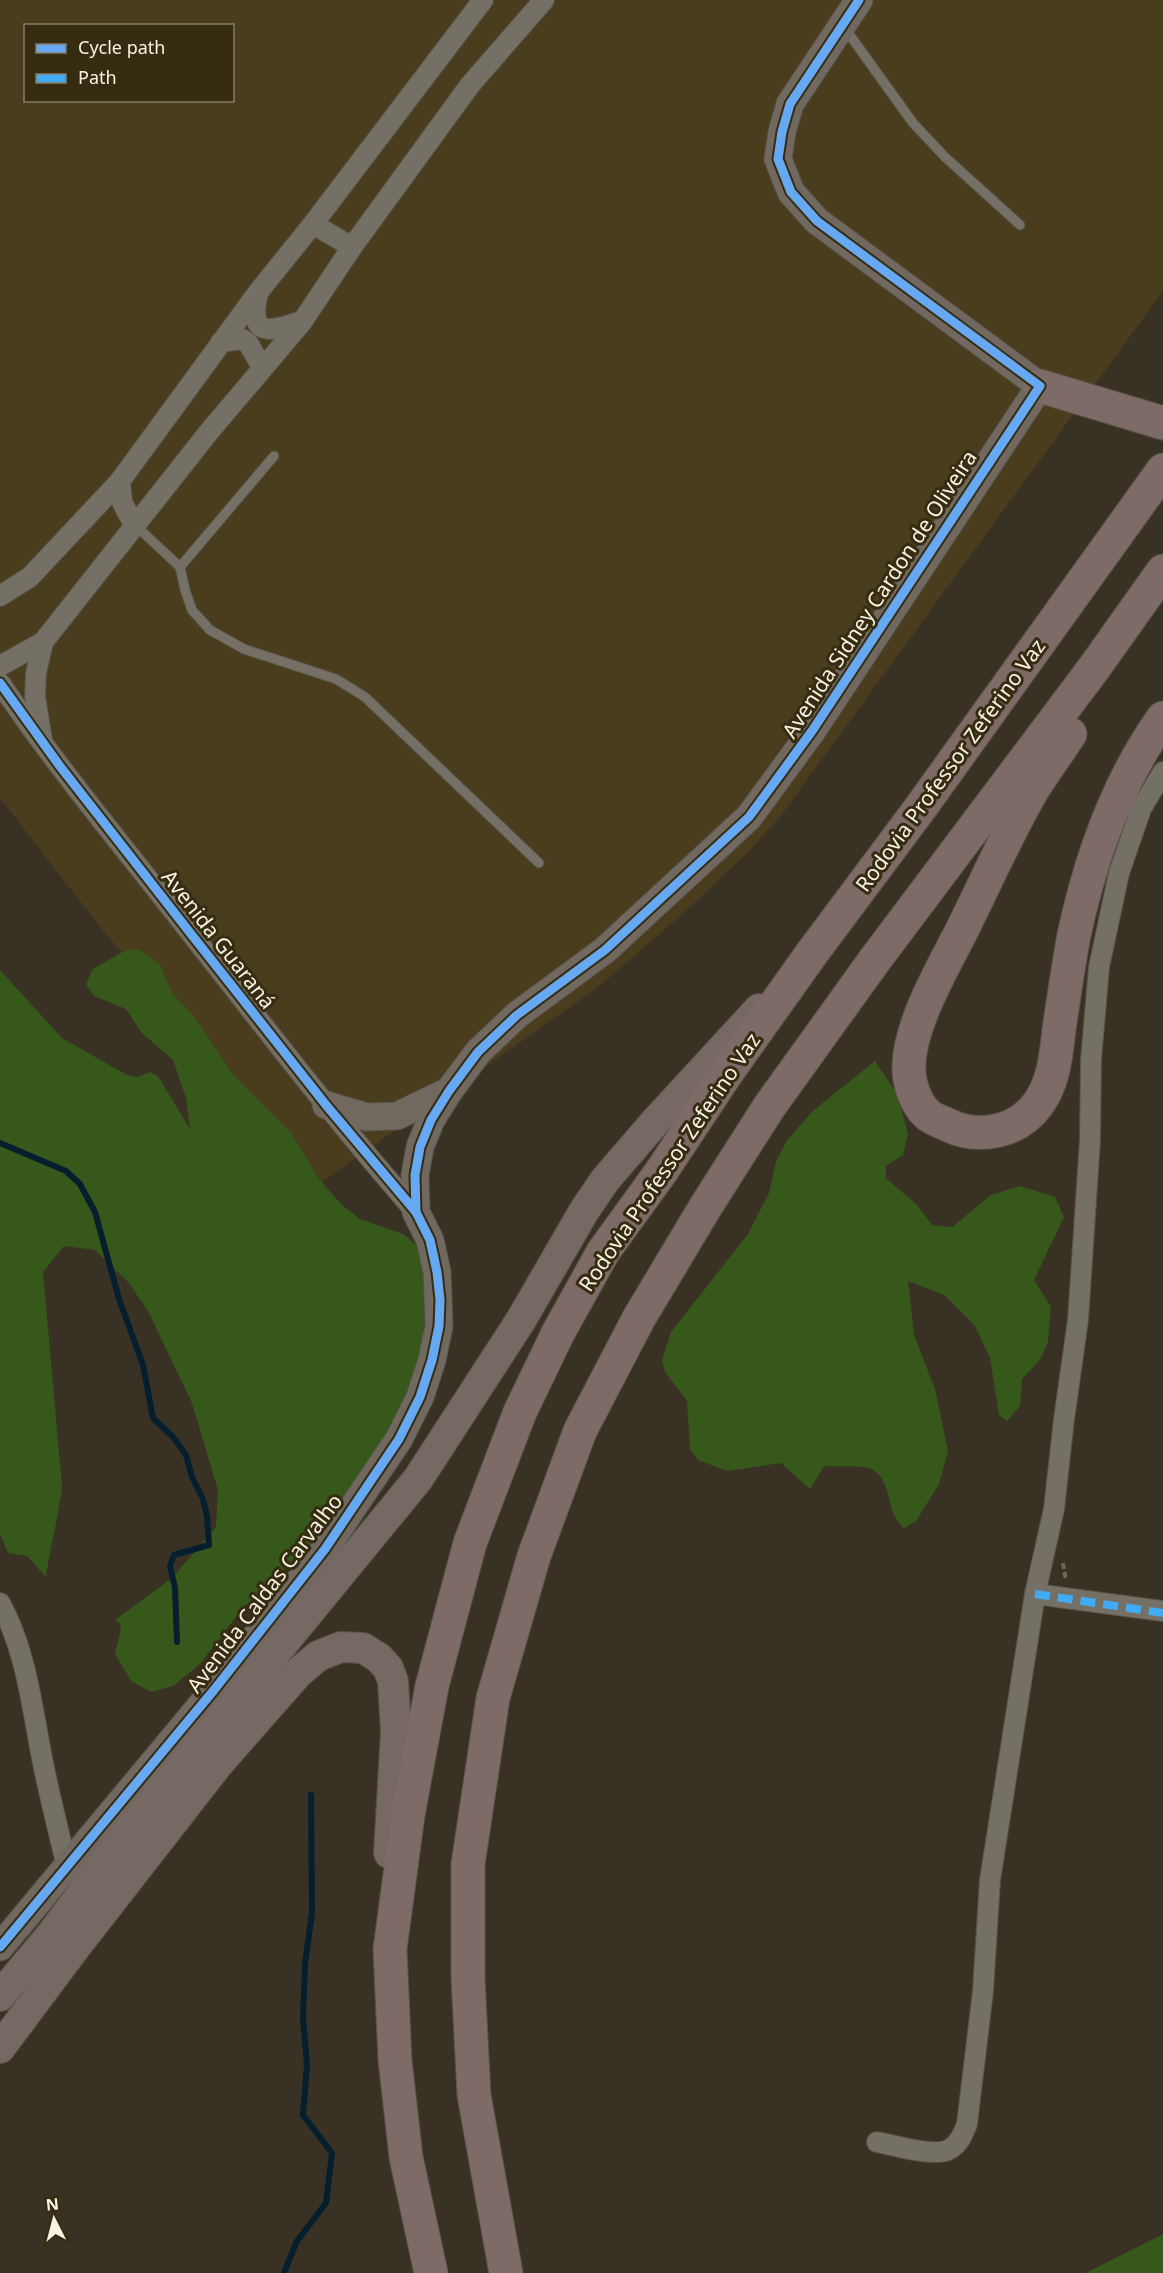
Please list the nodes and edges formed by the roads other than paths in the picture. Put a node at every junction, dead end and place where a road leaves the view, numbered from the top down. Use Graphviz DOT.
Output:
graph roads {
  1 [pos="483,0"];
  2 [pos="544,0"];
  3 [pos="859,0"];
  4 [pos="842,25"];
  5 [pos="313,224"];
  6 [pos="1020,225"];
  7 [pos="352,247"];
  8 [pos="259,291"];
  9 [pos="302,322"];
  10 [pos="221,342"];
  11 [pos="262,367"];
  12 [pos="1040,386"];
  13 [pos="1163,423"];
  14 [pos="274,456"];
  15 [pos="1163,470"];
  16 [pos="120,481"];
  17 [pos="134,525"];
  18 [pos="180,567"];
  19 [pos="1163,571"];
  20 [pos="0,597"];
  21 [pos="44,642"];
  22 [pos="0,666"];
  23 [pos="1094,668"];
  24 [pos="0,683"];
  25 [pos="1163,718"];
  26 [pos="42,743"];
  27 [pos="1163,772"];
  28 [pos="539,863"];
  29 [pos="812,953"];
  30 [pos="449,1091"];
  31 [pos="326,1105"];
  32 [pos="416,1212"];
  33 [pos="1035,1594"];
  34 [pos="0,1604"];
  35 [pos="1163,1611"];
  36 [pos="66,1867"];
  37 [pos="0,1947"];
  38 [pos="390,1949"];
  39 [pos="0,1996"];
  40 [pos="0,2048"];
  41 [pos="877,2142"];
  42 [pos="431,2273"];
  43 [pos="506,2273"];
  1 -- 5 [label="street"];
  2 -- 7 [label="street"];
  3 -- 4 [label="street"];
  4 -- 6 [label="lane"];
  4 -- 12 [label="street"];
  5 -- 7 [label="street"];
  5 -- 8 [label="street"];
  7 -- 9 [label="street"];
  8 -- 9 [label="street"];
  8 -- 10 [label="street"];
  9 -- 11 [label="street"];
  10 -- 11 [label="street"];
  10 -- 16 [label="street"];
  11 -- 17 [label="street"];
  12 -- 13 [label="highway"];
  12 -- 30 [label="street, Avenida Sidney Cardon de Oliveira"];
  14 -- 18 [label="lane"];
  15 -- 29 [label="highway, Rodovia Professor Zeferino Vaz"];
  16 -- 17 [label="street"];
  16 -- 20 [label="street"];
  17 -- 18 [label="lane"];
  17 -- 21 [label="street"];
  18 -- 28 [label="lane"];
  19 -- 23 [label="highway"];
  21 -- 22 [label="street"];
  21 -- 26 [label="street"];
  23 -- 25 [label="highway"];
  23 -- 43 [label="highway"];
  24 -- 26 [label="street, Avenida Guaraná"];
  26 -- 31 [label="street, Avenida Guaraná"];
  27 -- 33 [label="street"];
  29 -- 38 [label="highway, Rodovia Professor Zeferino Vaz"];
  29 -- 39 [label="main road, Avenida Caldas Carvalho"];
  30 -- 31 [label="street, Avenida Sidney Cardon de Oliveira"];
  30 -- 32 [label="street, Avenida Sidney Cardon de Oliveira"];
  31 -- 32 [label="street, Avenida Guaraná"];
  32 -- 36 [label="street, Avenida Caldas Carvalho"];
  33 -- 35 [label="street"];
  33 -- 41 [label="street"];
  34 -- 36 [label="street"];
  36 -- 37 [label="street, Avenida Caldas Carvalho"];
  38 -- 40 [label="main road"];
  38 -- 42 [label="highway, Rodovia Professor Zeferino Vaz"];
}
